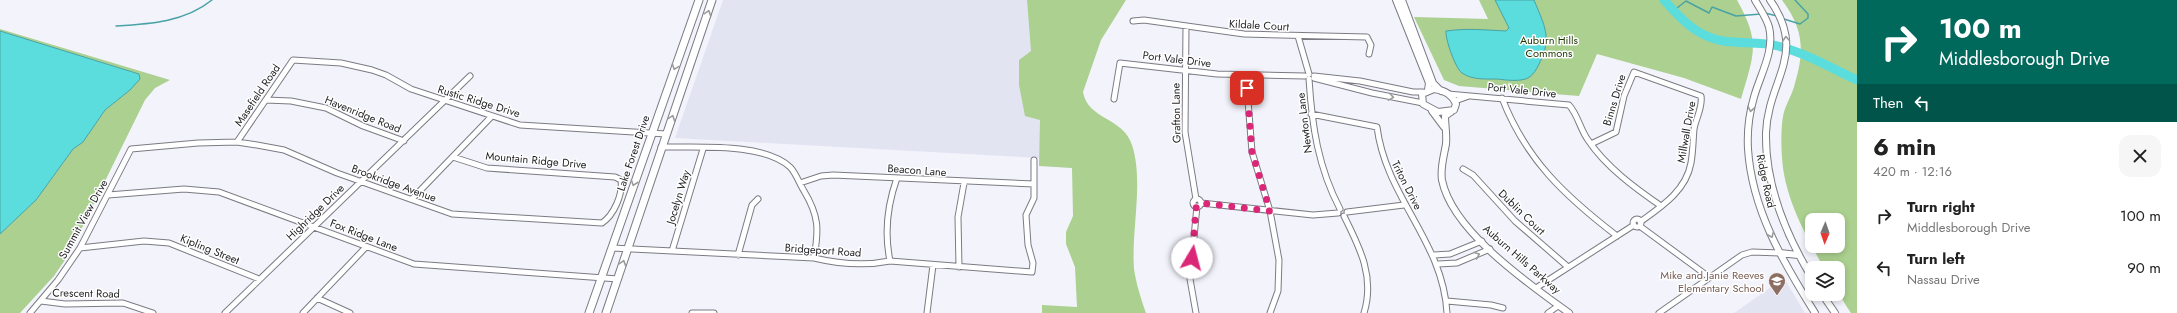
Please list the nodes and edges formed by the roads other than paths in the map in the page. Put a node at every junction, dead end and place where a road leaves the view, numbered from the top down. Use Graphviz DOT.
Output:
graph roads {
  1 [pos="699,0"];
  2 [pos="712,0"];
  3 [pos="1396,0"];
  4 [pos="1402,0"];
  5 [pos="1756,1"];
  6 [pos="1772,2"];
  7 [pos="1133,21"];
  8 [pos="1186,26"];
  9 [pos="1298,36"];
  10 [pos="1369,54"];
  11 [pos="293,60"];
  12 [pos="1185,70"];
  13 [pos="1246,75"];
  14 [pos="470,76"];
  15 [pos="1310,77"];
  16 [pos="1360,81"];
  17 [pos="1360,90"];
  18 [pos="1425,91"];
  19 [pos="1441,91"];
  20 [pos="1448,94"];
  21 [pos="1473,95"];
  22 [pos="1701,96"];
  23 [pos="1502,98"];
  24 [pos="1114,99"];
  25 [pos="266,100"];
  26 [pos="444,101"];
  27 [pos="1455,101"];
  28 [pos="1423,103"];
  29 [pos="1430,109"];
  30 [pos="1451,112"];
  31 [pos="1311,114"];
  32 [pos="492,117"];
  33 [pos="1445,129"];
  34 [pos="651,133"];
  35 [pos="666,134"];
  36 [pos="404,140"];
  37 [pos="237,142"];
  38 [pos="1591,144"];
  39 [pos="661,147"];
  40 [pos="131,149"];
  41 [pos="703,149"];
  42 [pos="453,156"];
  43 [pos="1034,160"];
  44 [pos="1463,169"];
  45 [pos="619,178"];
  46 [pos="897,178"];
  47 [pos="361,182"];
  48 [pos="800,183"];
  49 [pos="964,183"];
  50 [pos="1034,184"];
  51 [pos="108,196"];
  52 [pos="412,199"];
  53 [pos="758,199"];
  54 [pos="1199,205"];
  55 [pos="1404,205"];
  56 [pos="1661,206"];
  57 [pos="1270,211"];
  58 [pos="1339,211"];
  59 [pos="1345,214"];
  60 [pos="1640,224"];
  61 [pos="314,227"];
  62 [pos="1617,236"];
  63 [pos="1482,241"];
  64 [pos="366,247"];
  65 [pos="80,248"];
  66 [pos="612,248"];
  67 [pos="628,249"];
  68 [pos="1490,249"];
  69 [pos="672,251"];
  70 [pos="1457,252"];
  71 [pos="1780,253"];
  72 [pos="738,255"];
  73 [pos="1434,255"];
  74 [pos="1798,255"];
  75 [pos="814,258"];
  76 [pos="1464,260"];
  77 [pos="890,262"];
  78 [pos="1438,264"];
  79 [pos="933,265"];
  80 [pos="1805,266"];
  81 [pos="959,267"];
  82 [pos="1568,267"];
  83 [pos="1709,277"];
  84 [pos="602,278"];
  85 [pos="259,279"];
  86 [pos="618,279"];
  87 [pos="1536,288"];
  88 [pos="317,298"];
  89 [pos="41,301"];
  90 [pos="1827,301"];
  91 [pos="1447,302"];
  92 [pos="1558,306"];
  93 [pos="1503,308"];
  94 [pos="692,312"];
  95 [pos="30,313"];
  96 [pos="153,313"];
  97 [pos="226,313"];
  98 [pos="303,313"];
  99 [pos="350,313"];
  100 [pos="589,313"];
  101 [pos="606,313"];
  102 [pos="714,313"];
  103 [pos="927,313"];
  104 [pos="1196,313"];
  105 [pos="1270,313"];
  106 [pos="1364,313"];
  107 [pos="1447,313"];
  108 [pos="1548,313"];
  109 [pos="1569,313"];
  110 [pos="1659,313"];
  111 [pos="1815,313"];
  112 [pos="1835,313"];
  1 -- 34 [label="main road, Lake Forest Drive, one-way"];
  35 -- 2 [label="main road, one-way"];
  3 -- 18 [label="street"];
  4 -- 19 [label="street"];
  5 -- 71 [label="street, Ridge Road, one-way"];
  74 -- 6 [label="street, Ridge Road, one-way"];
  7 -- 8 [label="street, Kildale Court"];
  8 -- 9 [label="street, Kildale Court"];
  8 -- 12 [label="street, Grafton Lane"];
  9 -- 10 [label="street, Kildale Court"];
  9 -- 15 [label="street, Newton Lane"];
  11 -- 25 [label="street, Masefield Road"];
  11 -- 26 [label="street, Rustic Ridge Drive"];
  12 -- 13 [label="street, Port Vale Drive"];
  12 -- 24 [label="street, Port Vale Drive"];
  12 -- 54 [label="street, Grafton Lane"];
  13 -- 15 [label="street, Port Vale Drive"];
  13 -- 57 [label="street"];
  14 -- 26 [label="street, Highridge Drive"];
  15 -- 16 [label="street, Port Vale Drive"];
  15 -- 17 [label="street, Port Vale Drive"];
  15 -- 31 [label="street, Newton Lane"];
  16 -- 17 [label="street"];
  16 -- 18 [label="street, Port Vale Drive"];
  17 -- 28 [label="street, Port Vale Drive, one-way"];
  18 -- 19 [label="street"];
  18 -- 28 [label="street"];
  19 -- 20 [label="street"];
  20 -- 21 [label="street, Port Vale Drive"];
  20 -- 27 [label="street"];
  21 -- 23 [label="street, Port Vale Drive"];
  21 -- 27 [label="street, Port Vale Drive"];
  22 -- 38 [label="street, Binns Drive"];
  22 -- 56 [label="street, Millwall Drive"];
  23 -- 38 [label="street, Port Vale Drive"];
  23 -- 62 [label="street"];
  25 -- 36 [label="street, Havenridge Road"];
  25 -- 37 [label="street, Masefield Road"];
  26 -- 32 [label="street, Rustic Ridge Drive"];
  26 -- 36 [label="street, Highridge Drive"];
  27 -- 30 [label="street"];
  28 -- 29 [label="street"];
  29 -- 30 [label="street"];
  29 -- 33 [label="street"];
  30 -- 33 [label="street, Auburn Hills Parkway"];
  31 -- 55 [label="street, Triton Drive"];
  31 -- 58 [label="street, Newton Lane"];
  32 -- 34 [label="street, Rustic Ridge Drive"];
  32 -- 42 [label="street"];
  33 -- 63 [label="street, Auburn Hills Parkway"];
  34 -- 35 [label="street, Rustic Ridge Drive"];
  34 -- 66 [label="main road, Lake Forest Drive, one-way"];
  35 -- 39 [label="main road"];
  36 -- 47 [label="street, Highridge Drive"];
  37 -- 40 [label="street, Brookridge Avenue"];
  37 -- 47 [label="street, Brookridge Avenue"];
  38 -- 56 [label="street"];
  39 -- 41 [label="street"];
  39 -- 67 [label="main road"];
  40 -- 51 [label="street, Summit View Drive"];
  41 -- 48 [label="street"];
  41 -- 69 [label="street, Jocelyn Way"];
  42 -- 45 [label="street, Mountain Ridge Drive"];
  42 -- 52 [label="street"];
  43 -- 50 [label="street"];
  44 -- 82 [label="street, Dublin Court"];
  45 -- 52 [label="street, Brookridge Avenue"];
  46 -- 48 [label="street, Beacon Lane"];
  46 -- 49 [label="street, Beacon Lane"];
  46 -- 77 [label="street"];
  47 -- 52 [label="street, Brookridge Avenue"];
  47 -- 61 [label="street, Highridge Drive"];
  48 -- 75 [label="street"];
  49 -- 50 [label="street, Beacon Lane"];
  49 -- 81 [label="street"];
  50 -- 81 [label="street, Bridgeport Road"];
  51 -- 61 [label="street, Fox Ridge Lane"];
  51 -- 65 [label="street, Summit View Drive"];
  53 -- 72 [label="street"];
  54 -- 57 [label="street"];
  54 -- 104 [label="street"];
  55 -- 59 [label="street"];
  55 -- 73 [label="street, Triton Drive"];
  56 -- 60 [label="street, Millwall Drive"];
  57 -- 58 [label="street"];
  57 -- 105 [label="street"];
  58 -- 59 [label="street"];
  59 -- 106 [label="street"];
  60 -- 62 [label="street, Millwall Drive"];
  60 -- 83 [label="street"];
  61 -- 64 [label="street, Fox Ridge Lane"];
  61 -- 85 [label="street, Highridge Drive"];
  62 -- 82 [label="street, Millwall Drive"];
  63 -- 68 [label="street, Auburn Hills Parkway"];
  63 -- 70 [label="street"];
  64 -- 84 [label="street, Fox Ridge Lane"];
  64 -- 88 [label="street"];
  65 -- 85 [label="street, Kipling Street"];
  65 -- 89 [label="street, Summit View Drive"];
  66 -- 67 [label="street, Bridgeport Road"];
  66 -- 84 [label="main road, Lake Forest Drive"];
  67 -- 69 [label="street, Bridgeport Road"];
  86 -- 67 [label="main road, one-way"];
  76 -- 68 [label="street, one-way"];
  68 -- 87 [label="street, Auburn Hills Parkway"];
  69 -- 72 [label="street, Bridgeport Road"];
  70 -- 73 [label="street"];
  70 -- 76 [label="street"];
  71 -- 74 [label="street"];
  71 -- 83 [label="street"];
  71 -- 111 [label="street, Ridge Road"];
  72 -- 75 [label="street, Bridgeport Road"];
  73 -- 78 [label="street, Triton Drive"];
  74 -- 80 [label="street, Ridge Road"];
  75 -- 77 [label="street, Bridgeport Road"];
  76 -- 78 [label="street"];
  77 -- 79 [label="street, Bridgeport Road"];
  78 -- 91 [label="street, Triton Drive"];
  79 -- 81 [label="street, Bridgeport Road"];
  79 -- 103 [label="street"];
  82 -- 87 [label="street, Millwall Drive"];
  83 -- 110 [label="street"];
  84 -- 86 [label="street, Fox Ridge Lane"];
  84 -- 100 [label="main road, Lake Forest Drive"];
  85 -- 97 [label="street, Highridge Drive"];
  86 -- 101 [label="main road"];
  87 -- 92 [label="street, Auburn Hills Parkway"];
  88 -- 98 [label="street"];
  88 -- 99 [label="street"];
  89 -- 95 [label="street, Summit View Drive"];
  89 -- 96 [label="street, Crescent Road"];
  90 -- 112 [label="street"];
  91 -- 93 [label="street"];
  91 -- 107 [label="street, Triton Drive"];
  92 -- 108 [label="street"];
  92 -- 109 [label="street, Auburn Hills Parkway"];
  94 -- 102 [label="street"];
}
